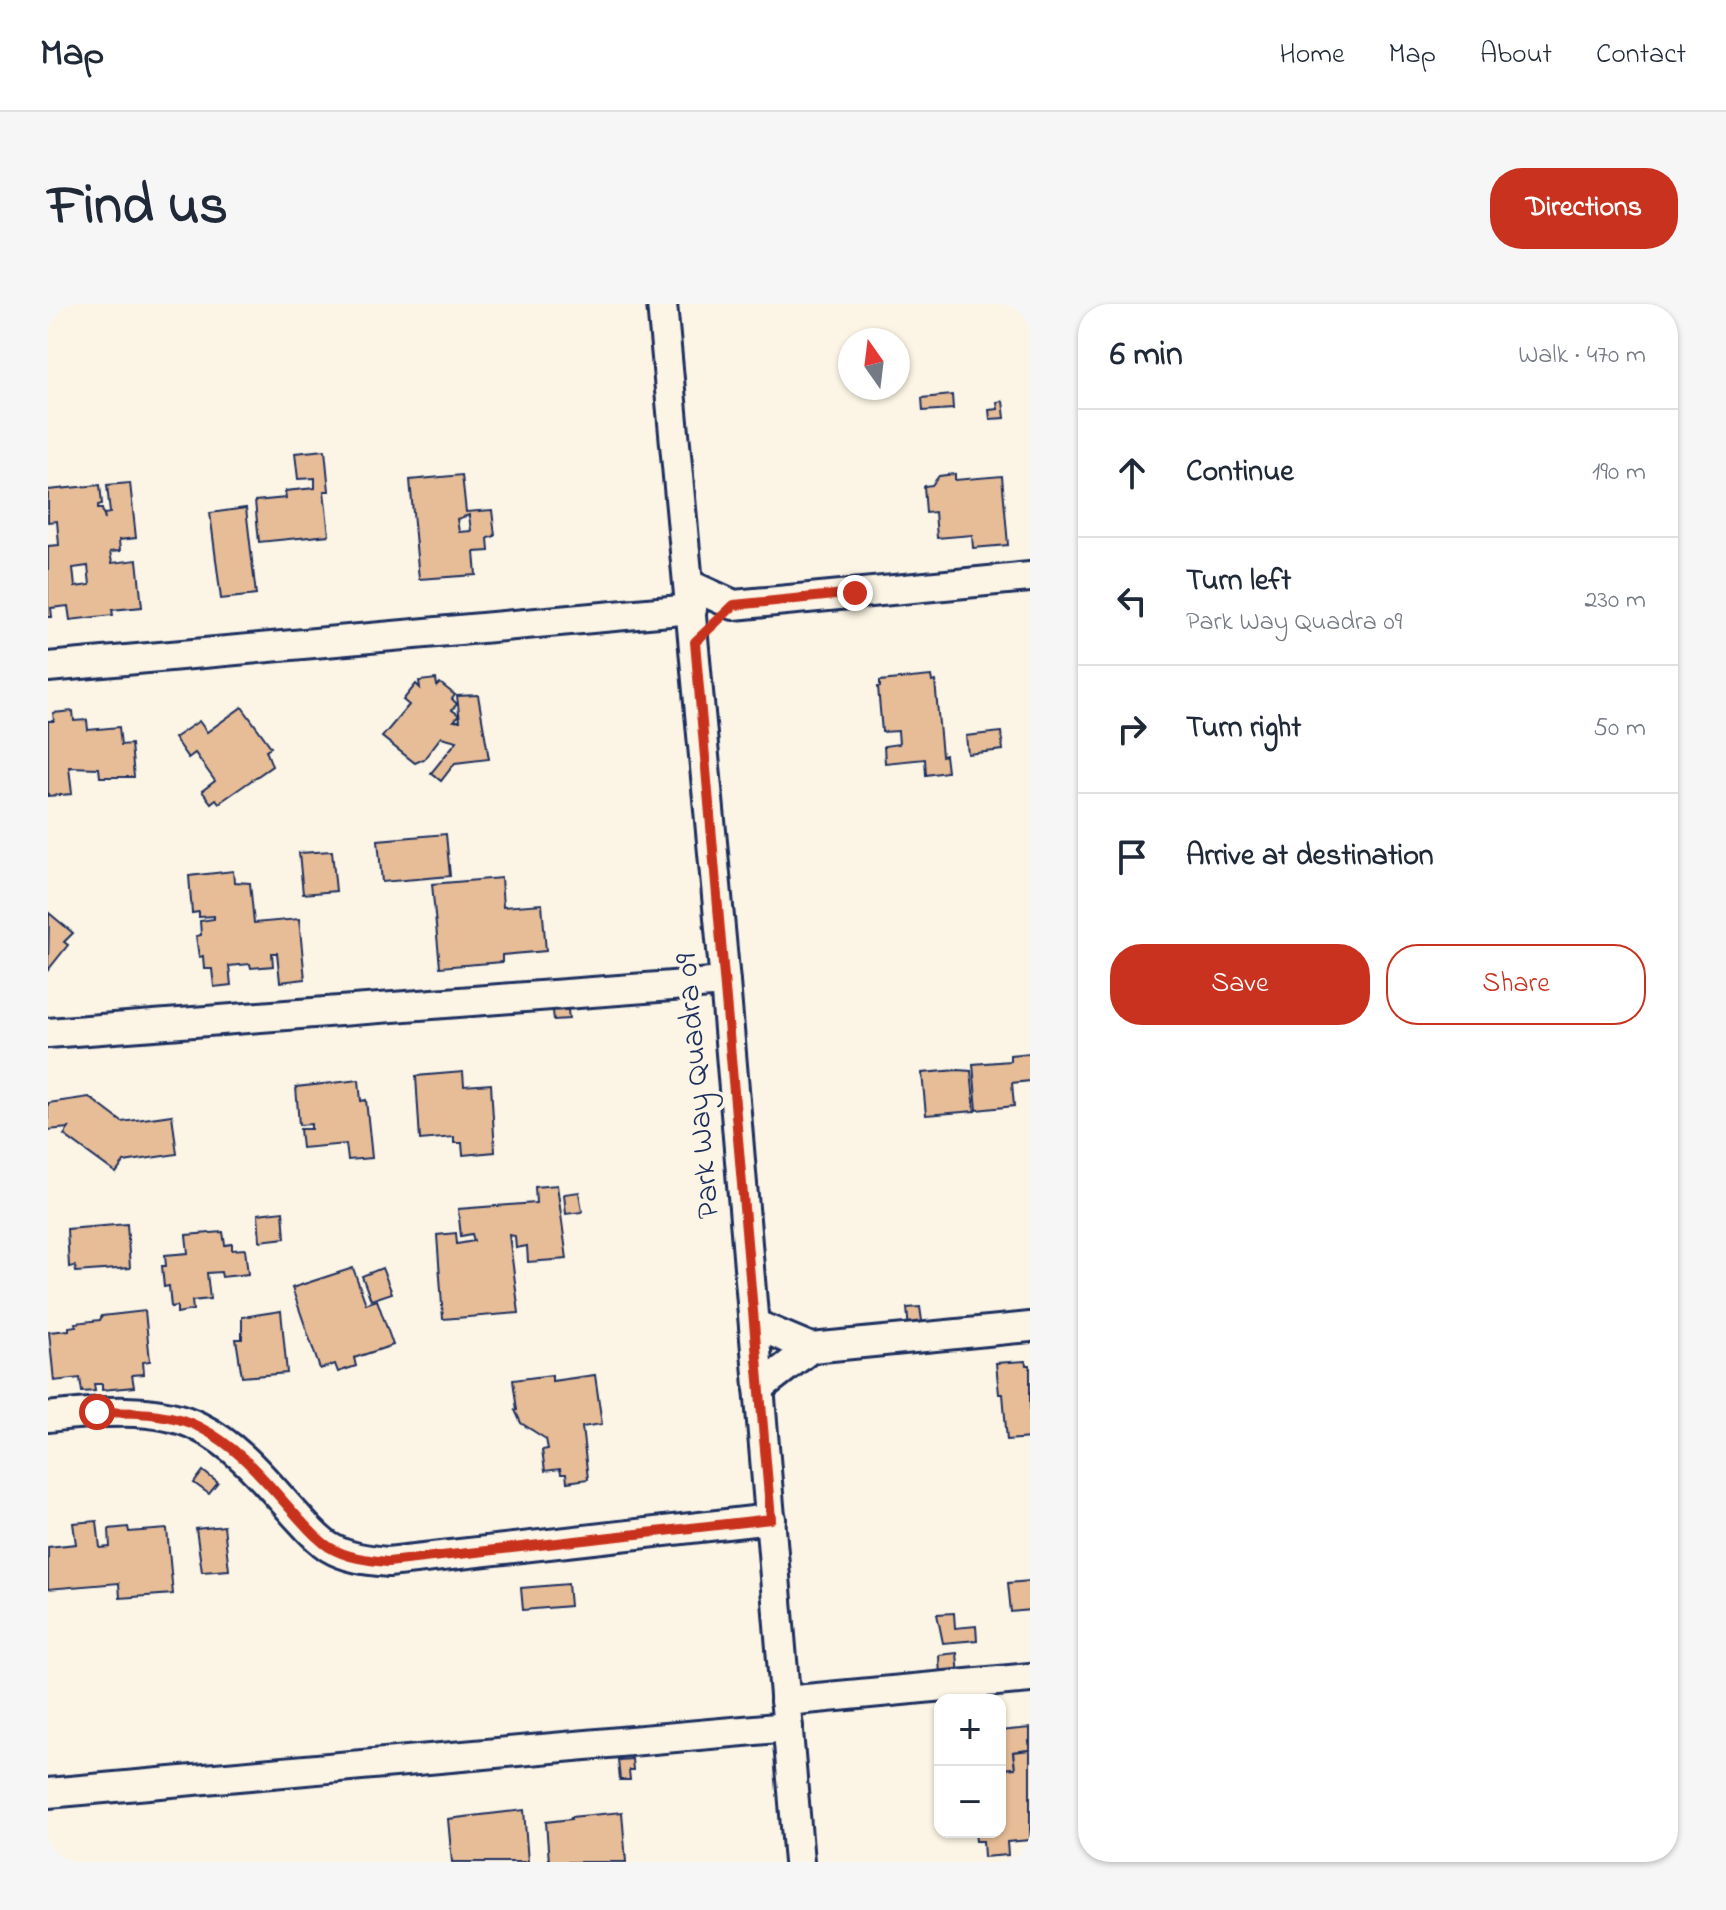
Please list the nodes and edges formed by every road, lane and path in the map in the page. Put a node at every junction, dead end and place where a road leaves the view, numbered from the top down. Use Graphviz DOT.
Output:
graph roads {
  1 [pos="662,304"];
  2 [pos="1030,577"];
  3 [pos="691,597"];
  4 [pos="734,605"];
  5 [pos="695,642"];
  6 [pos="48,667"];
  7 [pos="725,982"];
  8 [pos="48,1033"];
  9 [pos="754,1324"];
  10 [pos="1030,1327"];
  11 [pos="811,1348"];
  12 [pos="759,1388"];
  13 [pos="48,1417"];
  14 [pos="771,1519"];
  15 [pos="1030,1678"];
  16 [pos="786,1714"];
  17 [pos="48,1793"];
  18 [pos="799,1862"];
  1 -- 3 [label="street, Park Way Quadra 09"];
  2 -- 4 [label="street"];
  3 -- 4 [label="street"];
  3 -- 5 [label="street, Park Way Quadra 09"];
  3 -- 6 [label="street"];
  4 -- 5 [label="street"];
  5 -- 7 [label="street, Park Way Quadra 09"];
  7 -- 8 [label="street"];
  7 -- 9 [label="street, Park Way Quadra 09"];
  9 -- 11 [label="street"];
  9 -- 12 [label="street, Park Way Quadra 09"];
  10 -- 11 [label="street"];
  11 -- 12 [label="street"];
  12 -- 14 [label="street, Park Way Quadra 09"];
  13 -- 14 [label="street"];
  14 -- 16 [label="street, Park Way Quadra 09"];
  15 -- 16 [label="street"];
  16 -- 17 [label="street"];
  16 -- 18 [label="street, Park Way Quadra 09"];
}
